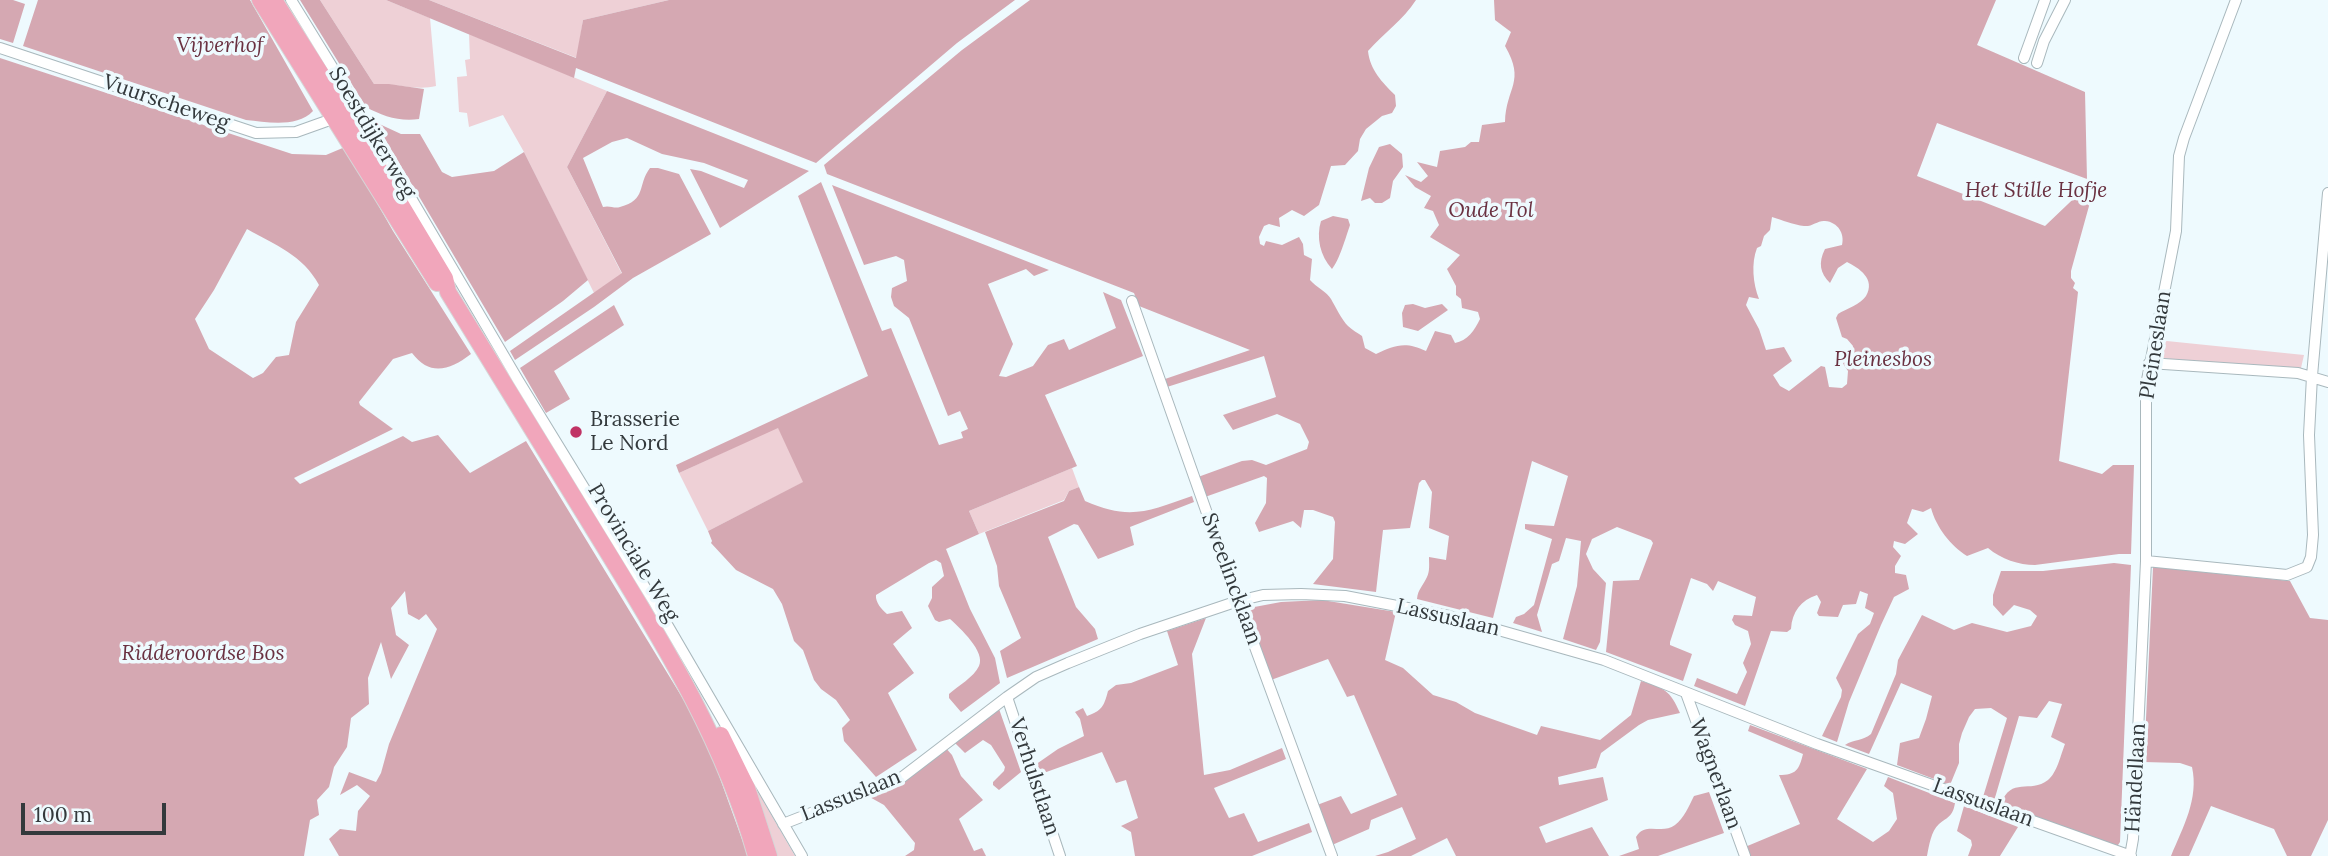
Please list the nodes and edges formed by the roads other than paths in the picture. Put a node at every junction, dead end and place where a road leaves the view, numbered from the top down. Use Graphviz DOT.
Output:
graph roads {
  1 [pos="260,0"];
  2 [pos="274,0"];
  3 [pos="291,0"];
  4 [pos="2045,0"];
  5 [pos="2065,0"];
  6 [pos="2236,0"];
  7 [pos="2033,36"];
  8 [pos="2044,41"];
  9 [pos="0,48"];
  10 [pos="2024,58"];
  11 [pos="2037,63"];
  12 [pos="346,112"];
  13 [pos="2328,193"];
  14 [pos="2324,286"];
  15 [pos="1132,301"];
  16 [pos="2149,363"];
  17 [pos="2312,376"];
  18 [pos="2328,382"];
  19 [pos="2146,561"];
  20 [pos="1238,601"];
  21 [pos="672,657"];
  22 [pos="1686,693"];
  23 [pos="1007,697"];
  24 [pos="2141,700"];
  25 [pos="783,824"];
  26 [pos="756,856"];
  27 [pos="769,856"];
  28 [pos="802,856"];
  29 [pos="1060,856"];
  30 [pos="1332,856"];
  31 [pos="1745,856"];
  32 [pos="2131,856"];
  1 -- 12 [label="main road, Provinciale Weg"];
  2 -- 12 [label="main road, Provinciale Weg"];
  3 -- 12 [label="street, Soestdijkerweg"];
  4 -- 7 [label="street"];
  5 -- 8 [label="street"];
  6 -- 16 [label="street, Pleineslaan"];
  7 -- 8 [label="street"];
  7 -- 10 [label="street"];
  8 -- 11 [label="street"];
  9 -- 12 [label="street, Vuurscheweg"];
  12 -- 21 [label="main road, Provinciale Weg"];
  12 -- 25 [label="street, Soestdijkerweg"];
  13 -- 14 [label="street"];
  14 -- 17 [label="street"];
  15 -- 20 [label="street, Sweelincklaan"];
  16 -- 17 [label="street"];
  16 -- 19 [label="street, Pleineslaan"];
  17 -- 18 [label="street"];
  17 -- 19 [label="street"];
  19 -- 24 [label="street, Pleineslaan"];
  20 -- 22 [label="street, Lassuslaan"];
  20 -- 23 [label="street, Lassuslaan"];
  20 -- 30 [label="street, Sweelincklaan"];
  21 -- 26 [label="main road, Provinciale Weg"];
  21 -- 27 [label="main road, Provinciale Weg"];
  22 -- 31 [label="street, Wagnerlaan"];
  22 -- 32 [label="street, Lassuslaan"];
  23 -- 25 [label="street, Lassuslaan"];
  23 -- 29 [label="street, Verhulstlaan"];
  24 -- 32 [label="street, Händellaan"];
  25 -- 28 [label="street, Soestdijkerweg"];
}
